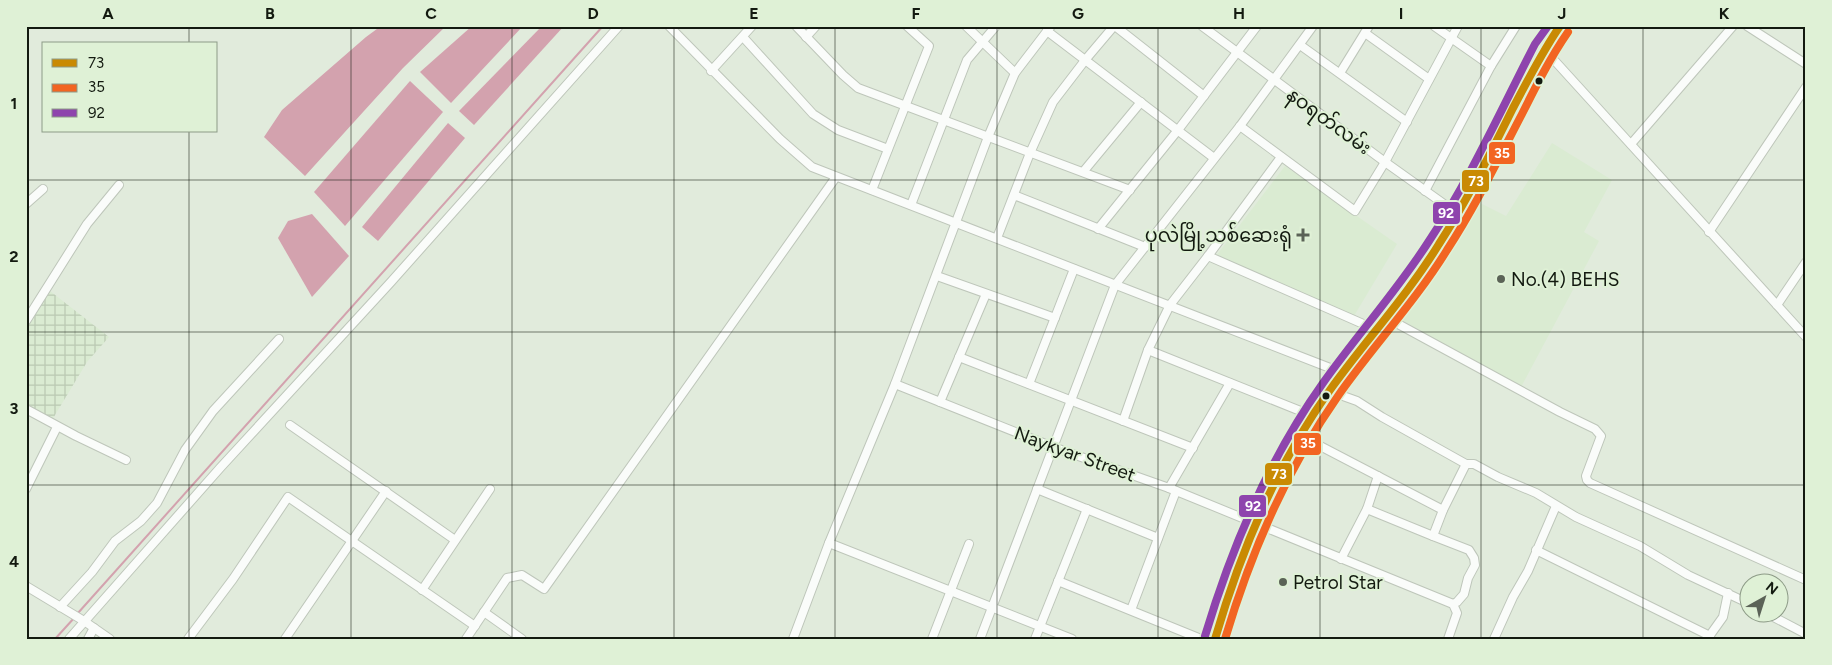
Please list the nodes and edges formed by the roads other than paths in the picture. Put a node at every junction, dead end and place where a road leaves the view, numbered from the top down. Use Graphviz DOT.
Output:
graph roads {
  1 [pos="618,26"];
  2 [pos="669,26"];
  3 [pos="682,26"];
  4 [pos="752,26"];
  5 [pos="796,26"];
  6 [pos="816,26"];
  7 [pos="907,26"];
  8 [pos="966,26"];
  9 [pos="996,26"];
  10 [pos="1114,26"];
  11 [pos="1202,26"];
  12 [pos="1257,26"];
  13 [pos="1314,26"];
  14 [pos="1434,26"];
  15 [pos="1458,26"];
  16 [pos="1516,26"];
  17 [pos="1560,26"];
  18 [pos="1733,26"];
  19 [pos="1747,26"];
  20 [pos="1049,29"];
  21 [pos="1367,30"];
  22 [pos="676,33"];
  23 [pos="743,37"];
  24 [pos="806,37"];
  25 [pos="1451,38"];
  26 [pos="982,42"];
  27 [pos="1300,45"];
  28 [pos="1544,49"];
  29 [pos="1237,53"];
  30 [pos="1086,59"];
  31 [pos="1806,64"];
  32 [pos="1491,66"];
  33 [pos="712,71"];
  34 [pos="1015,72"];
  35 [pos="1340,73"];
  36 [pos="1429,79"];
  37 [pos="1274,81"];
  38 [pos="1806,87"];
  39 [pos="1204,96"];
  40 [pos="1141,102"];
  41 [pos="905,106"];
  42 [pos="945,120"];
  43 [pos="1407,122"];
  44 [pos="1240,126"];
  45 [pos="1178,130"];
  46 [pos="988,137"];
  47 [pos="1631,144"];
  48 [pos="888,149"];
  49 [pos="1030,152"];
  50 [pos="1281,157"];
  51 [pos="1214,158"];
  52 [pos="1385,162"];
  53 [pos="1083,172"];
  54 [pos="836,177"];
  55 [pos="119,185"];
  56 [pos="43,190"];
  57 [pos="872,190"];
  58 [pos="1130,190"];
  59 [pos="1425,192"];
  60 [pos="1014,195"];
  61 [pos="26,204"];
  62 [pos="912,205"];
  63 [pos="1458,214"];
  64 [pos="955,222"];
  65 [pos="1098,229"];
  66 [pos="1709,232"];
  67 [pos="997,238"];
  68 [pos="1145,247"];
  69 [pos="1208,256"];
  70 [pos="1806,262"];
  71 [pos="1074,269"];
  72 [pos="937,276"];
  73 [pos="1115,285"];
  74 [pos="986,294"];
  75 [pos="1170,305"];
  76 [pos="1777,305"];
  77 [pos="1055,318"];
  78 [pos="1386,318"];
  79 [pos="26,321"];
  80 [pos="1377,330"];
  81 [pos="1806,336"];
  82 [pos="279,339"];
  83 [pos="1148,350"];
  84 [pos="959,356"];
  85 [pos="1343,373"];
  86 [pos="1230,383"];
  87 [pos="895,384"];
  88 [pos="1029,384"];
  89 [pos="1330,391"];
  90 [pos="1071,400"];
  91 [pos="940,402"];
  92 [pos="26,409"];
  93 [pos="1313,416"];
  94 [pos="1123,421"];
  95 [pos="290,425"];
  96 [pos="57,427"];
  97 [pos="1301,436"];
  98 [pos="1053,447"];
  99 [pos="1193,448"];
  100 [pos="126,460"];
  101 [pos="1466,464"];
  102 [pos="1378,476"];
  103 [pos="26,489"];
  104 [pos="490,489"];
  105 [pos="1037,489"];
  106 [pos="1172,490"];
  107 [pos="386,492"];
  108 [pos="1556,506"];
  109 [pos="1087,509"];
  110 [pos="1367,509"];
  111 [pos="1443,510"];
  112 [pos="1255,524"];
  113 [pos="1433,536"];
  114 [pos="1158,538"];
  115 [pos="455,540"];
  116 [pos="351,541"];
  117 [pos="829,543"];
  118 [pos="969,544"];
  119 [pos="1536,550"];
  120 [pos="1341,559"];
  121 [pos="1806,580"];
  122 [pos="1058,581"];
  123 [pos="26,586"];
  124 [pos="422,590"];
  125 [pos="950,591"];
  126 [pos="1728,593"];
  127 [pos="1740,599"];
  128 [pos="1453,604"];
  129 [pos="60,606"];
  130 [pos="992,608"];
  131 [pos="1131,610"];
  132 [pos="484,612"];
  133 [pos="84,621"];
  134 [pos="1783,622"];
  135 [pos="475,626"];
  136 [pos="1040,626"];
  137 [pos="94,628"];
  138 [pos="1806,634"];
  139 [pos="1709,637"];
  140 [pos="1217,638"];
  141 [pos="68,639"];
  142 [pos="88,639"];
  143 [pos="110,639"];
  144 [pos="188,639"];
  145 [pos="285,639"];
  146 [pos="466,639"];
  147 [pos="522,639"];
  148 [pos="793,639"];
  149 [pos="932,639"];
  150 [pos="980,639"];
  151 [pos="1035,639"];
  152 [pos="1072,639"];
  153 [pos="1202,639"];
  154 [pos="1448,639"];
  155 [pos="1494,639"];
  1 -- 133 [label="street"];
  2 -- 22 [label="street"];
  3 -- 22 [label="street"];
  4 -- 23 [label="street"];
  5 -- 24 [label="street"];
  6 -- 24 [label="street"];
  7 -- 41 [label="street"];
  8 -- 26 [label="street"];
  9 -- 26 [label="street"];
  10 -- 30 [label="street"];
  10 -- 39 [label="street"];
  11 -- 29 [label="street, နဝရတ်လမ်း"];
  12 -- 29 [label="street"];
  13 -- 27 [label="street"];
  14 -- 25 [label="street"];
  15 -- 25 [label="street"];
  16 -- 32 [label="street"];
  17 -- 28 [label="main road"];
  18 -- 47 [label="street"];
  19 -- 31 [label="street"];
  20 -- 30 [label="street"];
  20 -- 34 [label="street"];
  21 -- 35 [label="street"];
  21 -- 36 [label="street"];
  22 -- 33 [label="street"];
  23 -- 33 [label="street"];
  23 -- 48 [label="street"];
  24 -- 41 [label="street"];
  25 -- 32 [label="street"];
  25 -- 36 [label="street"];
  26 -- 34 [label="street"];
  26 -- 42 [label="street"];
  27 -- 35 [label="street"];
  27 -- 37 [label="street"];
  28 -- 47 [label="street"];
  28 -- 63 [label="main road"];
  29 -- 37 [label="street, နဝရတ်လမ်း"];
  29 -- 39 [label="street"];
  30 -- 40 [label="street"];
  30 -- 49 [label="street"];
  32 -- 59 [label="street"];
  33 -- 54 [label="street"];
  34 -- 46 [label="street"];
  35 -- 43 [label="street"];
  36 -- 43 [label="street"];
  37 -- 44 [label="street"];
  37 -- 52 [label="street, နဝရတ်လမ်း"];
  38 -- 66 [label="street"];
  39 -- 45 [label="street"];
  40 -- 45 [label="street"];
  40 -- 53 [label="street"];
  41 -- 42 [label="street"];
  41 -- 48 [label="street"];
  42 -- 46 [label="street"];
  42 -- 62 [label="street"];
  43 -- 52 [label="street"];
  44 -- 50 [label="street"];
  44 -- 51 [label="street"];
  45 -- 51 [label="street"];
  45 -- 58 [label="street"];
  46 -- 49 [label="street"];
  46 -- 64 [label="street"];
  47 -- 66 [label="street"];
  48 -- 57 [label="street"];
  49 -- 53 [label="street"];
  49 -- 60 [label="street"];
  50 -- 52 [label="street"];
  50 -- 69 [label="street"];
  51 -- 68 [label="street"];
  52 -- 59 [label="street, နဝရတ်လမ်း"];
  53 -- 58 [label="street"];
  54 -- 57 [label="street"];
  54 -- 132 [label="street"];
  55 -- 79 [label="street"];
  56 -- 61 [label="street"];
  57 -- 62 [label="street"];
  58 -- 65 [label="street"];
  59 -- 63 [label="street, နဝရတ်လမ်း"];
  60 -- 65 [label="street"];
  60 -- 67 [label="street"];
  62 -- 64 [label="street"];
  63 -- 78 [label="main road"];
  64 -- 67 [label="street"];
  64 -- 72 [label="street"];
  65 -- 68 [label="street"];
  66 -- 76 [label="street"];
  67 -- 71 [label="street"];
  68 -- 73 [label="street"];
  69 -- 75 [label="street"];
  69 -- 80 [label="street"];
  70 -- 76 [label="street"];
  71 -- 73 [label="street"];
  71 -- 77 [label="street"];
  72 -- 74 [label="street"];
  72 -- 87 [label="street"];
  73 -- 75 [label="street"];
  73 -- 90 [label="street"];
  74 -- 77 [label="street"];
  74 -- 84 [label="street"];
  75 -- 83 [label="street"];
  75 -- 85 [label="street"];
  76 -- 81 [label="street"];
  77 -- 88 [label="street"];
  78 -- 80 [label="main road"];
  78 -- 121 [label="street"];
  80 -- 85 [label="main road"];
  82 -- 129 [label="street"];
  83 -- 86 [label="street"];
  83 -- 94 [label="street"];
  84 -- 88 [label="street"];
  84 -- 91 [label="street"];
  85 -- 89 [label="main road"];
  86 -- 93 [label="street"];
  86 -- 99 [label="street"];
  87 -- 91 [label="street, Naykyar Street"];
  87 -- 117 [label="street"];
  88 -- 90 [label="street"];
  89 -- 93 [label="main road"];
  89 -- 101 [label="street"];
  90 -- 94 [label="street"];
  90 -- 98 [label="street"];
  91 -- 98 [label="street, Naykyar Street"];
  92 -- 96 [label="street"];
  93 -- 97 [label="main road"];
  94 -- 99 [label="street"];
  95 -- 107 [label="street"];
  96 -- 100 [label="street"];
  96 -- 103 [label="street"];
  97 -- 102 [label="street"];
  97 -- 112 [label="main road"];
  98 -- 105 [label="street"];
  98 -- 106 [label="street, Naykyar Street"];
  99 -- 106 [label="street"];
  101 -- 108 [label="street"];
  101 -- 111 [label="street"];
  102 -- 110 [label="street"];
  102 -- 111 [label="street"];
  104 -- 115 [label="street"];
  105 -- 109 [label="street"];
  105 -- 130 [label="street"];
  106 -- 112 [label="street, Naykyar Street"];
  106 -- 114 [label="street"];
  107 -- 115 [label="street"];
  107 -- 116 [label="street"];
  108 -- 119 [label="street"];
  108 -- 126 [label="street"];
  109 -- 114 [label="street"];
  109 -- 122 [label="street"];
  110 -- 113 [label="street"];
  110 -- 120 [label="street"];
  111 -- 113 [label="street"];
  112 -- 120 [label="street, Naykyar Street"];
  112 -- 140 [label="main road"];
  113 -- 128 [label="street"];
  114 -- 131 [label="street"];
  115 -- 124 [label="street"];
  116 -- 124 [label="street"];
  116 -- 144 [label="street"];
  116 -- 145 [label="street"];
  117 -- 125 [label="street"];
  117 -- 148 [label="street"];
  118 -- 125 [label="street"];
  119 -- 139 [label="street"];
  119 -- 155 [label="street"];
  120 -- 128 [label="street, Naykyar Street"];
  122 -- 131 [label="street"];
  122 -- 136 [label="street"];
  123 -- 129 [label="street"];
  124 -- 135 [label="street"];
  125 -- 130 [label="street"];
  125 -- 149 [label="street"];
  126 -- 127 [label="street"];
  126 -- 139 [label="street"];
  128 -- 154 [label="street"];
  129 -- 133 [label="street"];
  130 -- 136 [label="street"];
  130 -- 150 [label="street"];
  131 -- 153 [label="street"];
  132 -- 135 [label="street"];
  132 -- 147 [label="street"];
  133 -- 137 [label="street"];
  133 -- 141 [label="street"];
  134 -- 138 [label="street"];
  135 -- 146 [label="street"];
  136 -- 151 [label="street"];
  136 -- 152 [label="street"];
  137 -- 142 [label="street"];
  137 -- 143 [label="street"];
}
